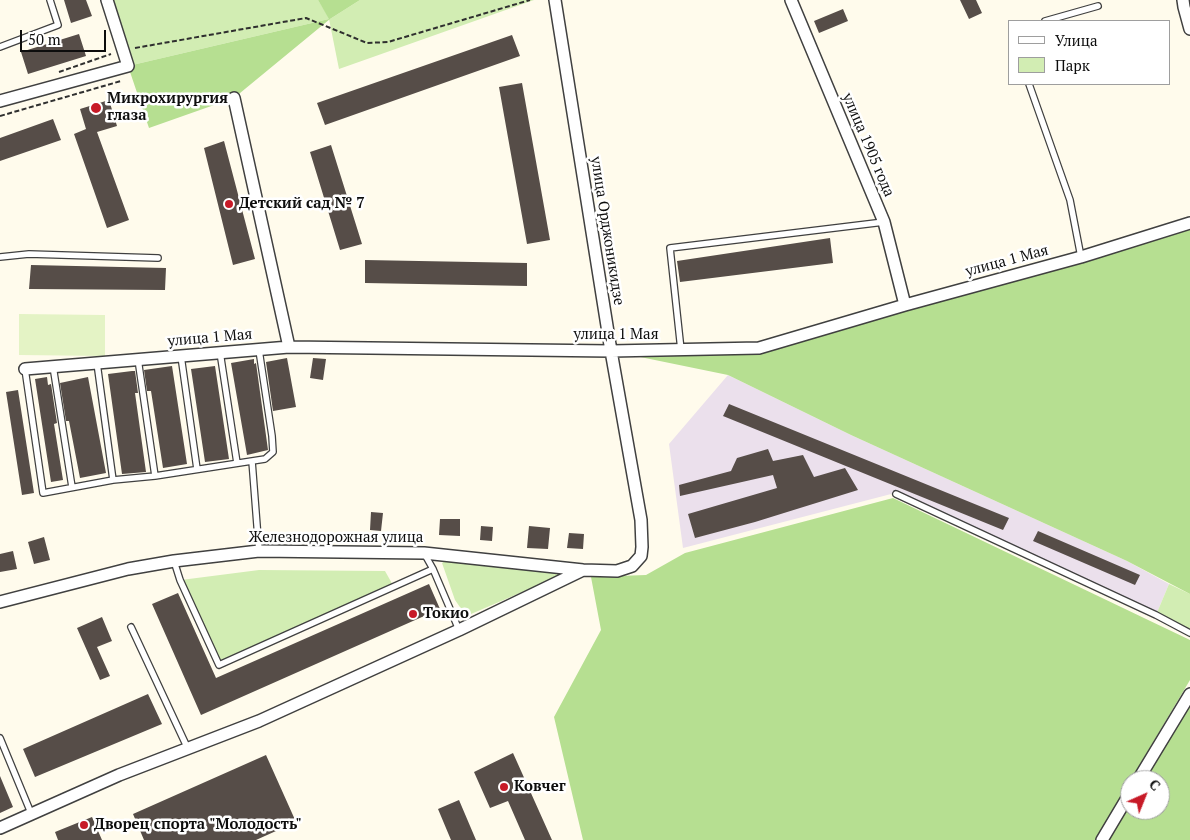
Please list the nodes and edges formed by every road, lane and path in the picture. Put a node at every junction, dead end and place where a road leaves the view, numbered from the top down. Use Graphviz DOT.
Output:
graph roads {
  1 [pos="50,0"];
  2 [pos="107,0"];
  3 [pos="530,0"];
  4 [pos="555,0"];
  5 [pos="791,0"];
  6 [pos="1183,0"];
  7 [pos="1098,6"];
  8 [pos="1049,20"];
  9 [pos="1190,28"];
  10 [pos="0,48"];
  11 [pos="123,50"];
  12 [pos="53,74"];
  13 [pos="121,82"];
  14 [pos="1029,85"];
  15 [pos="234,98"];
  16 [pos="0,100"];
  17 [pos="0,116"];
  18 [pos="884,222"];
  19 [pos="1190,223"];
  20 [pos="1081,256"];
  21 [pos="0,257"];
  22 [pos="158,258"];
  23 [pos="906,305"];
  24 [pos="289,347"];
  25 [pos="259,349"];
  26 [pos="681,350"];
  27 [pos="611,351"];
  28 [pos="220,352"];
  29 [pos="181,356"];
  30 [pos="138,359"];
  31 [pos="96,363"];
  32 [pos="53,366"];
  33 [pos="25,369"];
  34 [pos="252,461"];
  35 [pos="237,463"];
  36 [pos="198,469"];
  37 [pos="155,476"];
  38 [pos="114,480"];
  39 [pos="72,487"];
  40 [pos="896,494"];
  41 [pos="259,551"];
  42 [pos="424,553"];
  43 [pos="641,556"];
  44 [pos="174,561"];
  45 [pos="433,569"];
  46 [pos="583,570"];
  47 [pos="0,602"];
  48 [pos="131,627"];
  49 [pos="459,630"];
  50 [pos="1190,633"];
  51 [pos="1190,694"];
  52 [pos="0,738"];
  53 [pos="188,749"];
  54 [pos="1144,770"];
  55 [pos="1120,810"];
  56 [pos="32,813"];
  57 [pos="0,828"];
  58 [pos="1102,840"];
  1 -- 10 [label="lane"];
  2 -- 11 [label="street"];
  3 -- 11 [label="path"];
  4 -- 27 [label="street, улица Орджоникидзе"];
  5 -- 18 [label="street, улица 1905 года"];
  6 -- 9 [label="street"];
  7 -- 8 [label="lane"];
  11 -- 12 [label="path"];
  11 -- 16 [label="street"];
  13 -- 17 [label="path"];
  14 -- 20 [label="lane"];
  15 -- 24 [label="street"];
  18 -- 23 [label="street, улица 1905 года"];
  18 -- 26 [label="lane"];
  19 -- 20 [label="street, улица 1 Мая"];
  20 -- 23 [label="street, улица 1 Мая"];
  21 -- 22 [label="lane"];
  23 -- 26 [label="street, улица 1 Мая"];
  24 -- 25 [label="street, улица 1 Мая"];
  24 -- 27 [label="street, улица 1 Мая"];
  25 -- 28 [label="street, улица 1 Мая"];
  25 -- 34 [label="lane"];
  26 -- 27 [label="street, улица 1 Мая"];
  27 -- 43 [label="street, улица Орджоникидзе"];
  28 -- 29 [label="street, улица 1 Мая"];
  28 -- 35 [label="lane"];
  29 -- 30 [label="street, улица 1 Мая"];
  29 -- 36 [label="lane"];
  30 -- 31 [label="street, улица 1 Мая"];
  30 -- 37 [label="lane"];
  31 -- 32 [label="street, улица 1 Мая"];
  31 -- 38 [label="lane"];
  32 -- 33 [label="street, улица 1 Мая"];
  32 -- 39 [label="lane"];
  33 -- 39 [label="lane"];
  34 -- 35 [label="lane"];
  34 -- 41 [label="lane"];
  35 -- 36 [label="lane"];
  36 -- 37 [label="lane"];
  37 -- 38 [label="lane"];
  38 -- 39 [label="lane"];
  40 -- 50 [label="lane"];
  41 -- 42 [label="street, Железнодорожная улица"];
  41 -- 44 [label="street, Железнодорожная улица"];
  42 -- 45 [label="lane"];
  42 -- 46 [label="street, Железнодорожная улица"];
  43 -- 46 [label="street, Железнодорожная улица"];
  44 -- 45 [label="lane"];
  44 -- 47 [label="street, Железнодорожная улица"];
  45 -- 49 [label="lane"];
  46 -- 49 [label="street"];
  48 -- 53 [label="lane"];
  49 -- 53 [label="street"];
  51 -- 54 [label="street"];
  52 -- 56 [label="lane"];
  53 -- 56 [label="street"];
  55 -- 58 [label="street"];
  56 -- 57 [label="street"];
}
